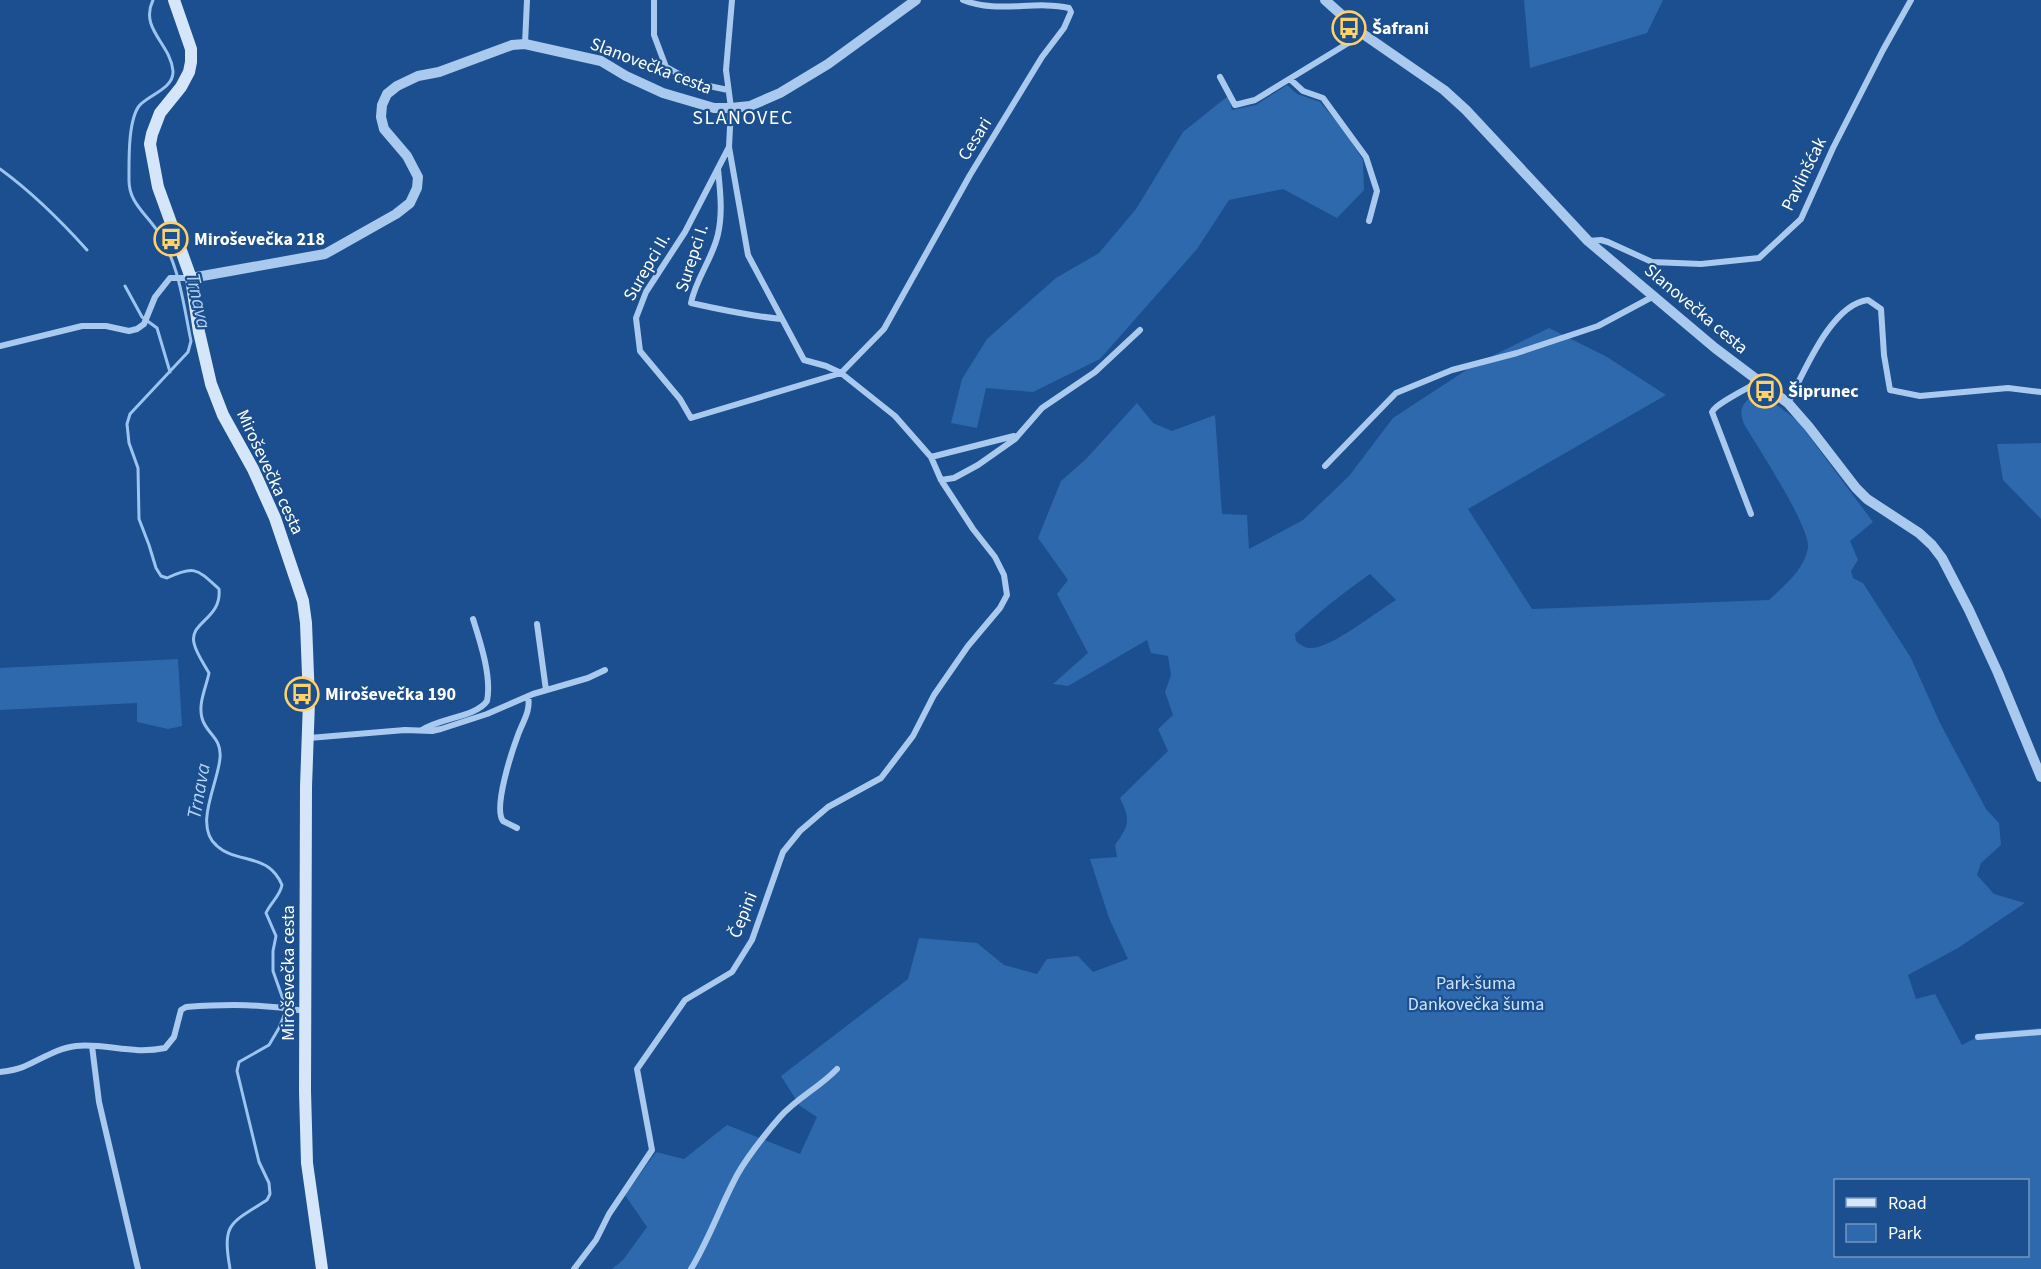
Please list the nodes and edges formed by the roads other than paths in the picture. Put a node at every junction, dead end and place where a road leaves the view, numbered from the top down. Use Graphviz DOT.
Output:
graph roads {
  1 [pos="174,0"];
  2 [pos="527,0"];
  3 [pos="654,0"];
  4 [pos="732,0"];
  5 [pos="916,0"];
  6 [pos="963,0"];
  7 [pos="1325,0"];
  8 [pos="1911,0"];
  9 [pos="1363,34"];
  10 [pos="525,44"];
  11 [pos="1220,77"];
  12 [pos="1290,78"];
  13 [pos="728,90"];
  14 [pos="731,108"];
  15 [pos="729,147"];
  16 [pos="718,168"];
  17 [pos="1369,221"];
  18 [pos="1588,241"];
  19 [pos="187,278"];
  20 [pos="1654,296"];
  21 [pos="782,319"];
  22 [pos="1140,330"];
  23 [pos="0,346"];
  24 [pos="841,373"];
  25 [pos="1758,382"];
  26 [pos="2041,392"];
  27 [pos="1788,403"];
  28 [pos="1018,435"];
  29 [pos="932,457"];
  30 [pos="1325,466"];
  31 [pos="941,480"];
  32 [pos="1751,514"];
  33 [pos="473,619"];
  34 [pos="537,624"];
  35 [pos="605,670"];
  36 [pos="546,690"];
  37 [pos="528,696"];
  38 [pos="422,730"];
  39 [pos="309,738"];
  40 [pos="2041,777"];
  41 [pos="517,828"];
  42 [pos="306,1011"];
  43 [pos="2041,1032"];
  44 [pos="1978,1037"];
  45 [pos="92,1046"];
  46 [pos="837,1069"];
  47 [pos="0,1072"];
  48 [pos="138,1269"];
  49 [pos="322,1269"];
  50 [pos="574,1269"];
  51 [pos="691,1269"];
  1 -- 19 [label="main road, Miroševečka cesta"];
  2 -- 10 [label="street"];
  3 -- 13 [label="street"];
  4 -- 13 [label="street"];
  5 -- 14 [label="street, Slanovečka cesta"];
  6 -- 24 [label="street, Cesari"];
  7 -- 9 [label="street, Slanovečka cesta"];
  8 -- 18 [label="street, Pavlinšćak"];
  9 -- 12 [label="street"];
  9 -- 18 [label="street, Slanovečka cesta"];
  10 -- 14 [label="street, Slanovečka cesta"];
  10 -- 19 [label="street, Slanovečka cesta"];
  11 -- 12 [label="street"];
  12 -- 17 [label="street"];
  13 -- 14 [label="street"];
  14 -- 15 [label="street"];
  15 -- 16 [label="street, Surepci II."];
  15 -- 21 [label="street"];
  16 -- 21 [label="street, Surepci I."];
  16 -- 24 [label="street, Surepci II."];
  18 -- 20 [label="street, Slanovečka cesta"];
  19 -- 23 [label="street"];
  19 -- 39 [label="main road, Miroševečka cesta"];
  20 -- 25 [label="street, Slanovečka cesta"];
  20 -- 30 [label="street"];
  21 -- 24 [label="street"];
  22 -- 28 [label="street"];
  24 -- 29 [label="street"];
  25 -- 27 [label="street, Slanovečka cesta"];
  25 -- 32 [label="street"];
  26 -- 27 [label="street"];
  27 -- 40 [label="street, Slanovečka cesta"];
  28 -- 29 [label="street"];
  28 -- 31 [label="street"];
  29 -- 31 [label="street"];
  31 -- 50 [label="street, Čepini"];
  33 -- 38 [label="street"];
  34 -- 36 [label="street"];
  35 -- 36 [label="street"];
  36 -- 37 [label="street"];
  37 -- 38 [label="street"];
  37 -- 41 [label="street"];
  38 -- 39 [label="street"];
  39 -- 42 [label="main road, Miroševečka cesta"];
  42 -- 45 [label="street"];
  42 -- 49 [label="main road, Miroševečka cesta"];
  43 -- 44 [label="street"];
  45 -- 47 [label="street"];
  45 -- 48 [label="street"];
  46 -- 51 [label="street"];
}
